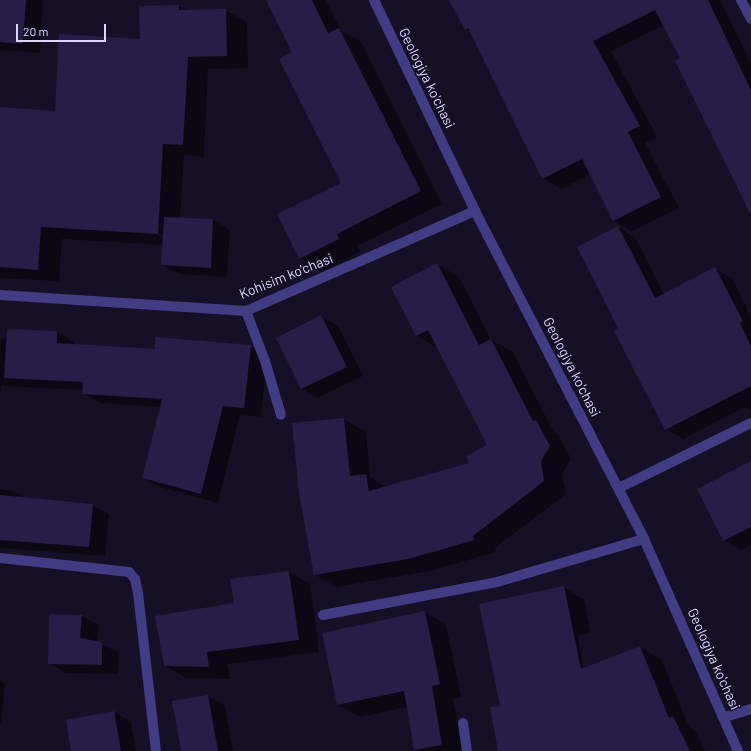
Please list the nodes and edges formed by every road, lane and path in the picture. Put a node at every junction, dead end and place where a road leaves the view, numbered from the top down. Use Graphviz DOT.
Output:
graph roads {
  1 [pos="374,0"];
  2 [pos="742,0"];
  3 [pos="751,19"];
  4 [pos="475,211"];
  5 [pos="0,295"];
  6 [pos="246,311"];
  7 [pos="280,415"];
  8 [pos="751,423"];
  9 [pos="619,488"];
  10 [pos="644,539"];
  11 [pos="0,558"];
  12 [pos="323,616"];
  13 [pos="751,709"];
  14 [pos="725,718"];
  15 [pos="462,723"];
  16 [pos="156,751"];
  17 [pos="467,751"];
  18 [pos="738,751"];
  1 -- 4 [label="street, Geologiya ko'chasi"];
  2 -- 3 [label="street"];
  4 -- 6 [label="street, Kohisim ko'chasi"];
  4 -- 9 [label="street, Geologiya ko'chasi"];
  5 -- 6 [label="street, Kohisim ko'chasi"];
  6 -- 7 [label="street"];
  8 -- 9 [label="street"];
  9 -- 10 [label="street, Geologiya ko'chasi"];
  10 -- 12 [label="street"];
  10 -- 14 [label="street, Geologiya ko'chasi"];
  11 -- 16 [label="street"];
  13 -- 14 [label="street"];
  14 -- 18 [label="street, Geologiya ko'chasi"];
  15 -- 17 [label="street"];
}
